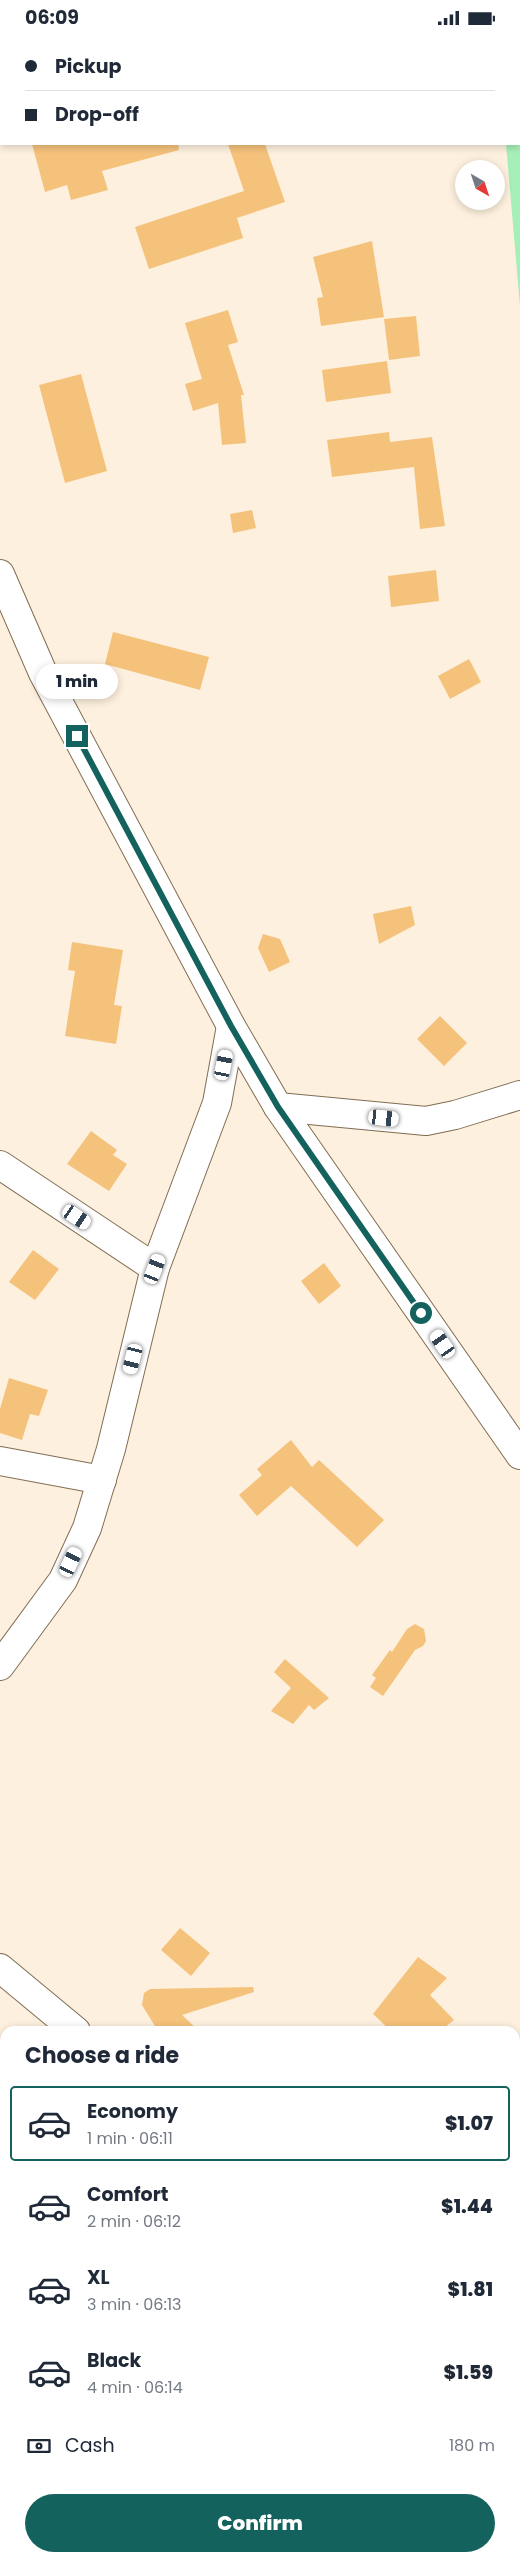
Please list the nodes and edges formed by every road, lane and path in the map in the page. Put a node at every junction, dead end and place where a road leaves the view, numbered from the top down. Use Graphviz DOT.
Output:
graph roads {
  1 [pos="0,574"];
  2 [pos="231,1026"];
  3 [pos="520,1095"];
  4 [pos="278,1107"];
  5 [pos="0,1165"];
  6 [pos="155,1269"];
  7 [pos="520,1455"];
  8 [pos="0,1461"];
  9 [pos="102,1480"];
  10 [pos="0,1666"];
  11 [pos="0,1968"];
  12 [pos="70,2026"];
  1 -- 2 [label="street"];
  2 -- 4 [label="street"];
  2 -- 6 [label="street"];
  3 -- 4 [label="street"];
  4 -- 7 [label="street"];
  5 -- 6 [label="street"];
  6 -- 9 [label="street"];
  8 -- 9 [label="street"];
  9 -- 10 [label="street"];
  11 -- 12 [label="street"];
}
